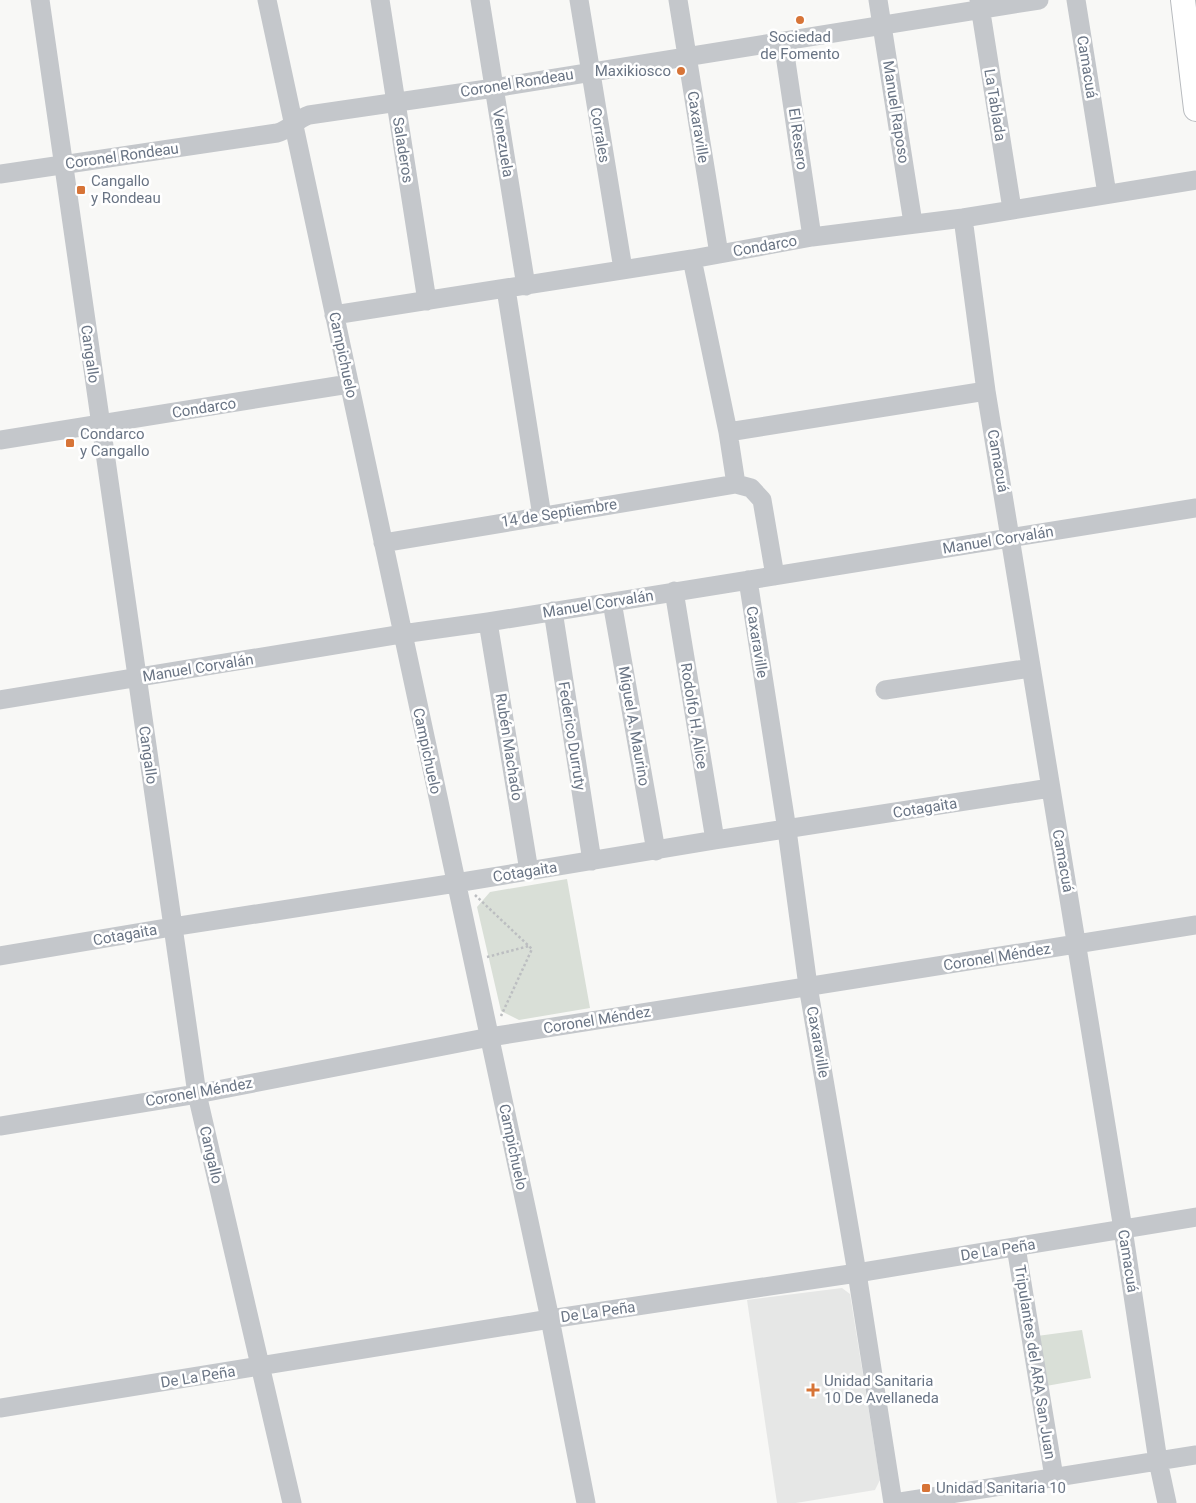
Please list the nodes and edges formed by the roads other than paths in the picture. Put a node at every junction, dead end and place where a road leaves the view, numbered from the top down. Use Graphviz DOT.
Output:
graph roads {
  1 [pos="40,0"];
  2 [pos="267,0"];
  3 [pos="380,0"];
  4 [pos="480,0"];
  5 [pos="579,0"];
  6 [pos="678,0"];
  7 [pos="878,0"];
  8 [pos="1039,0"];
  9 [pos="1076,0"];
  10 [pos="1183,0"];
  11 [pos="979,5"];
  12 [pos="882,25"];
  13 [pos="783,41"];
  14 [pos="687,56"];
  15 [pos="590,71"];
  16 [pos="494,88"];
  17 [pos="397,102"];
  18 [pos="1196,109"];
  19 [pos="293,124"];
  20 [pos="63,165"];
  21 [pos="0,174"];
  22 [pos="1196,180"];
  23 [pos="1107,194"];
  24 [pos="1012,209"];
  25 [pos="963,218"];
  26 [pos="913,224"];
  27 [pos="812,237"];
  28 [pos="719,254"];
  29 [pos="692,259"];
  30 [pos="623,269"];
  31 [pos="526,286"];
  32 [pos="506,289"];
  33 [pos="427,301"];
  34 [pos="334,315"];
  35 [pos="349,384"];
  36 [pos="986,391"];
  37 [pos="100,425"];
  38 [pos="728,432"];
  39 [pos="0,440"];
  40 [pos="736,484"];
  41 [pos="1196,508"];
  42 [pos="542,516"];
  43 [pos="1011,538"];
  44 [pos="383,543"];
  45 [pos="775,576"];
  46 [pos="748,580"];
  47 [pos="674,591"];
  48 [pos="612,602"];
  49 [pos="553,611"];
  50 [pos="488,622"];
  51 [pos="402,634"];
  52 [pos="1031,668"];
  53 [pos="137,678"];
  54 [pos="886,690"];
  55 [pos="0,700"];
  56 [pos="1050,788"];
  57 [pos="787,830"];
  58 [pos="715,840"];
  59 [pos="656,851"];
  60 [pos="592,861"];
  61 [pos="529,871"];
  62 [pos="464,888"];
  63 [pos="1196,925"];
  64 [pos="172,927"];
  65 [pos="1077,944"];
  66 [pos="0,956"];
  67 [pos="808,986"];
  68 [pos="494,1022"];
  69 [pos="196,1094"];
  70 [pos="0,1126"];
  71 [pos="1196,1217"];
  72 [pos="1123,1229"];
  73 [pos="1016,1247"];
  74 [pos="857,1273"];
  75 [pos="550,1319"];
  76 [pos="260,1367"];
  77 [pos="0,1408"];
  78 [pos="1196,1455"];
  79 [pos="1158,1461"];
  80 [pos="1054,1477"];
  81 [pos="292,1503"];
  82 [pos="586,1503"];
  83 [pos="894,1503"];
  84 [pos="1167,1503"];
  1 -- 20 [label="street, Cangallo"];
  2 -- 19 [label="street, Campichuelo"];
  3 -- 17 [label="street, Saladeros"];
  4 -- 16 [label="street, Venezuela"];
  5 -- 15 [label="street, Corrales"];
  6 -- 14 [label="street, Caxaraville"];
  7 -- 12 [label="street, Manuel Raposo"];
  8 -- 11 [label="street, Coronel Rondeau"];
  9 -- 23 [label="street, Camacuá"];
  10 -- 18 [label="main road"];
  11 -- 12 [label="street, Coronel Rondeau"];
  11 -- 24 [label="street, La Tablada"];
  12 -- 13 [label="street, Coronel Rondeau"];
  12 -- 26 [label="street, Manuel Raposo"];
  13 -- 14 [label="street, Coronel Rondeau"];
  13 -- 27 [label="street, El Resero"];
  14 -- 15 [label="street, Coronel Rondeau"];
  14 -- 28 [label="street, Caxaraville"];
  15 -- 16 [label="street, Coronel Rondeau"];
  15 -- 30 [label="street, Corrales"];
  16 -- 17 [label="street, Coronel Rondeau"];
  16 -- 31 [label="street, Venezuela"];
  17 -- 19 [label="street, Coronel Rondeau"];
  17 -- 33 [label="street, Saladeros"];
  19 -- 20 [label="street, Coronel Rondeau"];
  19 -- 34 [label="street, Campichuelo"];
  20 -- 21 [label="street, Coronel Rondeau"];
  20 -- 37 [label="street, Cangallo"];
  22 -- 23 [label="street, Condarco"];
  23 -- 24 [label="street, Condarco"];
  24 -- 25 [label="street, Condarco"];
  25 -- 26 [label="street, Condarco"];
  25 -- 36 [label="street, Camacuá"];
  26 -- 27 [label="street, Condarco"];
  27 -- 28 [label="street, Condarco"];
  28 -- 29 [label="street, Condarco"];
  29 -- 30 [label="street, Condarco"];
  29 -- 38 [label="street"];
  30 -- 31 [label="street, Condarco"];
  31 -- 32 [label="street, Condarco"];
  32 -- 33 [label="street, Condarco"];
  32 -- 42 [label="street"];
  33 -- 34 [label="street, Condarco"];
  34 -- 35 [label="street, Campichuelo"];
  35 -- 37 [label="street, Condarco"];
  35 -- 44 [label="street, Campichuelo"];
  36 -- 38 [label="street"];
  36 -- 43 [label="street, Camacuá"];
  37 -- 39 [label="street, Condarco"];
  37 -- 53 [label="street, Cangallo"];
  38 -- 40 [label="street"];
  40 -- 42 [label="street, 14 de Septiembre"];
  40 -- 45 [label="street"];
  41 -- 43 [label="street, Manuel Corvalán"];
  42 -- 44 [label="street, 14 de Septiembre"];
  43 -- 45 [label="street, Manuel Corvalán"];
  43 -- 52 [label="street, Camacuá"];
  44 -- 51 [label="street, Campichuelo"];
  45 -- 46 [label="street, Manuel Corvalán"];
  46 -- 47 [label="street, Manuel Corvalán"];
  46 -- 57 [label="street, Caxaraville"];
  47 -- 48 [label="street, Manuel Corvalán"];
  47 -- 58 [label="street, Rodolfo H. Alice"];
  48 -- 49 [label="street, Manuel Corvalán"];
  48 -- 59 [label="street, Miguel A. Maurino"];
  49 -- 50 [label="street, Manuel Corvalán"];
  49 -- 60 [label="street, Federico Durruty"];
  50 -- 51 [label="street, Manuel Corvalán"];
  50 -- 61 [label="street, Rubén Machado"];
  51 -- 53 [label="street, Manuel Corvalán"];
  51 -- 62 [label="street, Campichuelo"];
  52 -- 54 [label="street"];
  52 -- 56 [label="street, Camacuá"];
  53 -- 55 [label="street, Manuel Corvalán"];
  53 -- 64 [label="street, Cangallo"];
  56 -- 57 [label="street, Cotagaita"];
  56 -- 65 [label="street, Camacuá"];
  57 -- 58 [label="street, Cotagaita"];
  57 -- 67 [label="street, Caxaraville"];
  58 -- 59 [label="street, Cotagaita"];
  59 -- 60 [label="street, Cotagaita"];
  60 -- 61 [label="street, Cotagaita"];
  61 -- 62 [label="street, Cotagaita"];
  62 -- 64 [label="street, Cotagaita"];
  62 -- 68 [label="street, Campichuelo"];
  63 -- 65 [label="street, Coronel Méndez"];
  64 -- 66 [label="street, Cotagaita"];
  64 -- 69 [label="street, Cangallo"];
  65 -- 67 [label="street, Coronel Méndez"];
  65 -- 72 [label="street, Camacuá"];
  67 -- 68 [label="street, Coronel Méndez"];
  67 -- 74 [label="street, Caxaraville"];
  68 -- 69 [label="street, Coronel Méndez"];
  68 -- 75 [label="street, Campichuelo"];
  69 -- 70 [label="street, Coronel Méndez"];
  69 -- 76 [label="street, Cangallo"];
  71 -- 72 [label="street, De La Peña"];
  72 -- 73 [label="street, De La Peña"];
  72 -- 79 [label="street, Camacuá"];
  73 -- 74 [label="street, De La Peña"];
  73 -- 80 [label="street, Tripulantes del ARA San Juan"];
  74 -- 75 [label="street, De La Peña"];
  74 -- 83 [label="street, Caxaraville"];
  75 -- 76 [label="street, De La Peña"];
  75 -- 82 [label="street, Campichuelo"];
  76 -- 77 [label="street, De La Peña"];
  76 -- 81 [label="street, Cangallo"];
  78 -- 79 [label="street"];
  79 -- 80 [label="street"];
  79 -- 84 [label="street, Camacuá"];
  80 -- 83 [label="street"];
}
